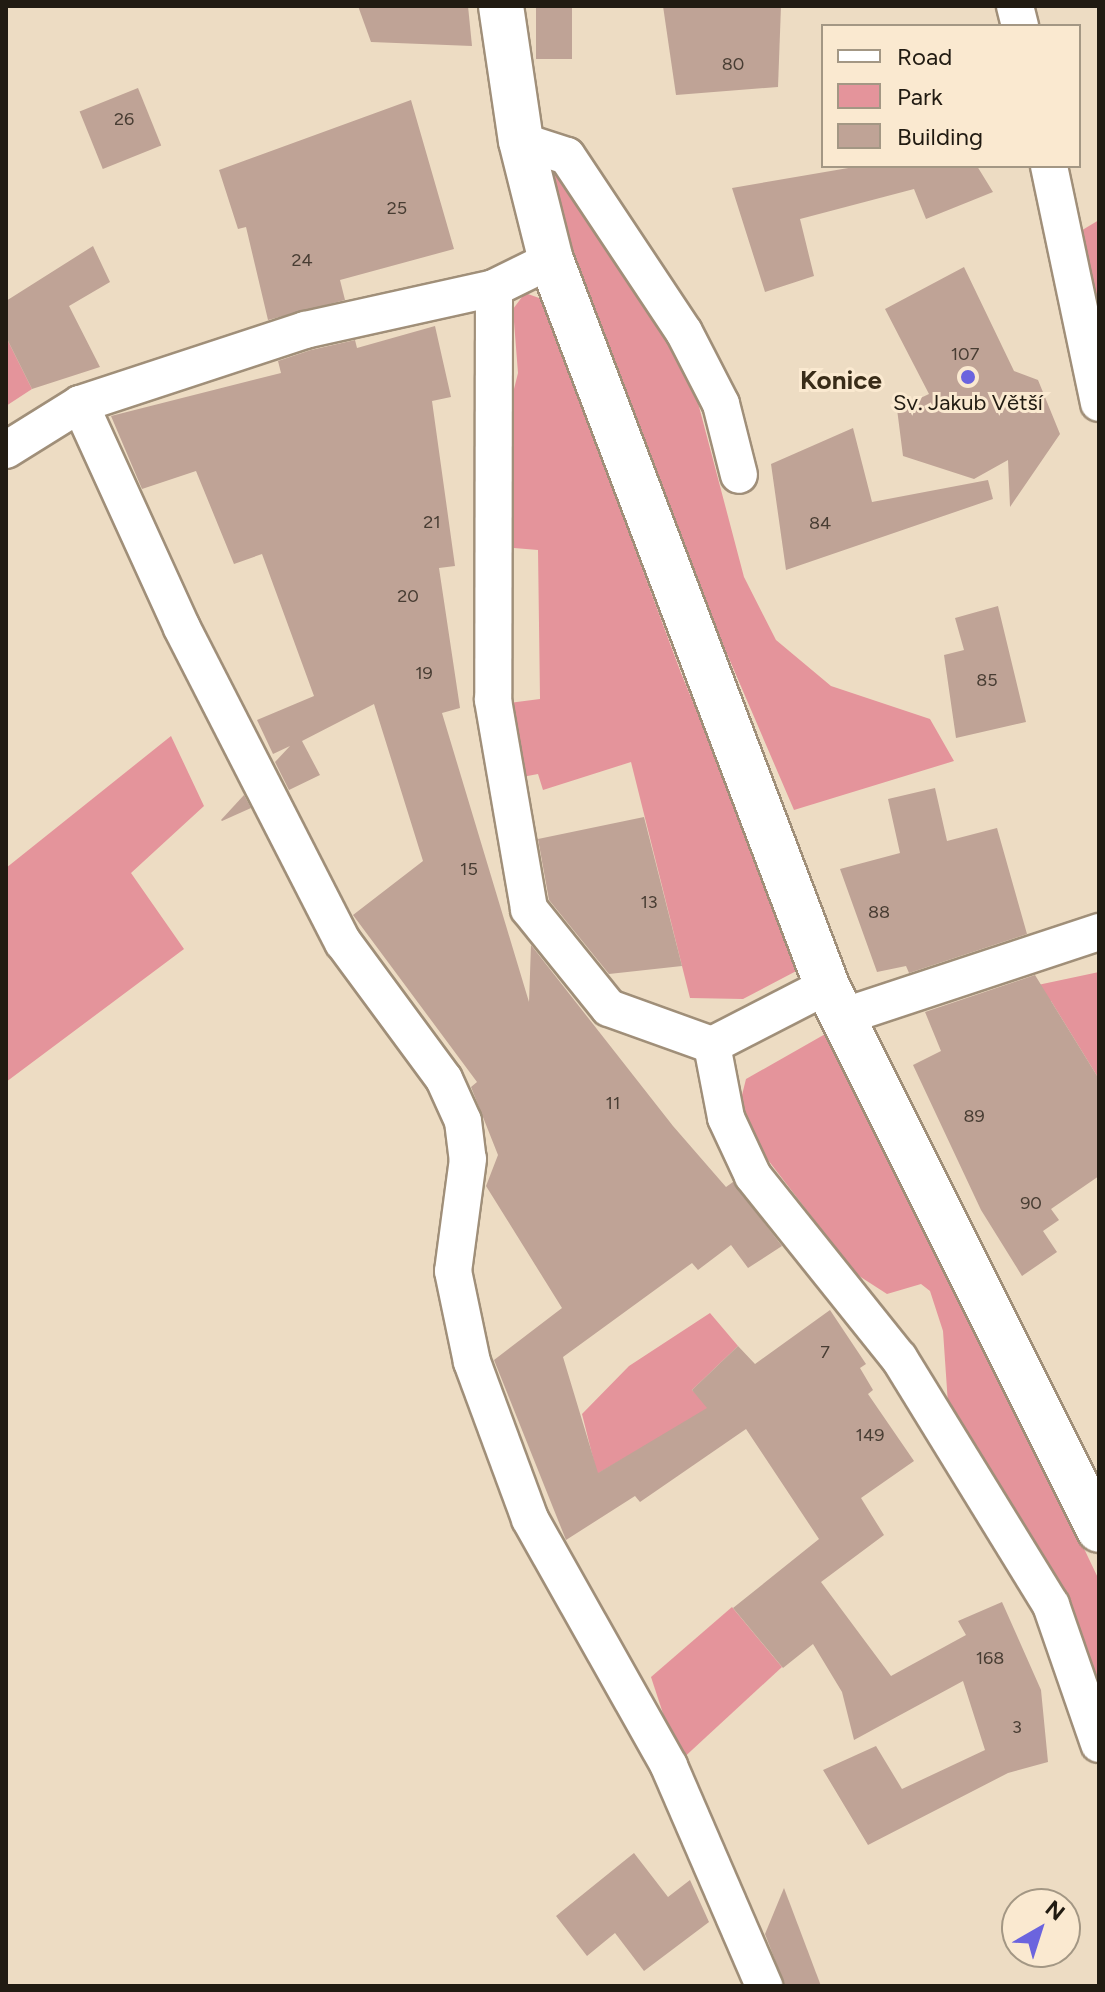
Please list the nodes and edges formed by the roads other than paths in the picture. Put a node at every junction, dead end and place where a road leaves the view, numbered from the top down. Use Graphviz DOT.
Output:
graph roads {
  1 [pos="501,6"];
  2 [pos="521,141"];
  3 [pos="1049,168"];
  4 [pos="551,260"];
  5 [pos="494,288"];
  6 [pos="1099,403"];
  7 [pos="80,404"];
  8 [pos="6,450"];
  9 [pos="739,475"];
  10 [pos="1099,932"];
  11 [pos="835,1002"];
  12 [pos="712,1045"];
  13 [pos="1099,1530"];
  14 [pos="1099,1744"];
  15 [pos="764,1986"];
  1 -- 2 [label="street"];
  2 -- 4 [label="street"];
  2 -- 9 [label="street"];
  3 -- 6 [label="street"];
  4 -- 5 [label="street"];
  4 -- 11 [label="street"];
  5 -- 7 [label="street"];
  5 -- 12 [label="street"];
  7 -- 8 [label="street"];
  7 -- 15 [label="street"];
  10 -- 11 [label="street"];
  11 -- 12 [label="street"];
  11 -- 13 [label="street"];
  12 -- 14 [label="street"];
}
